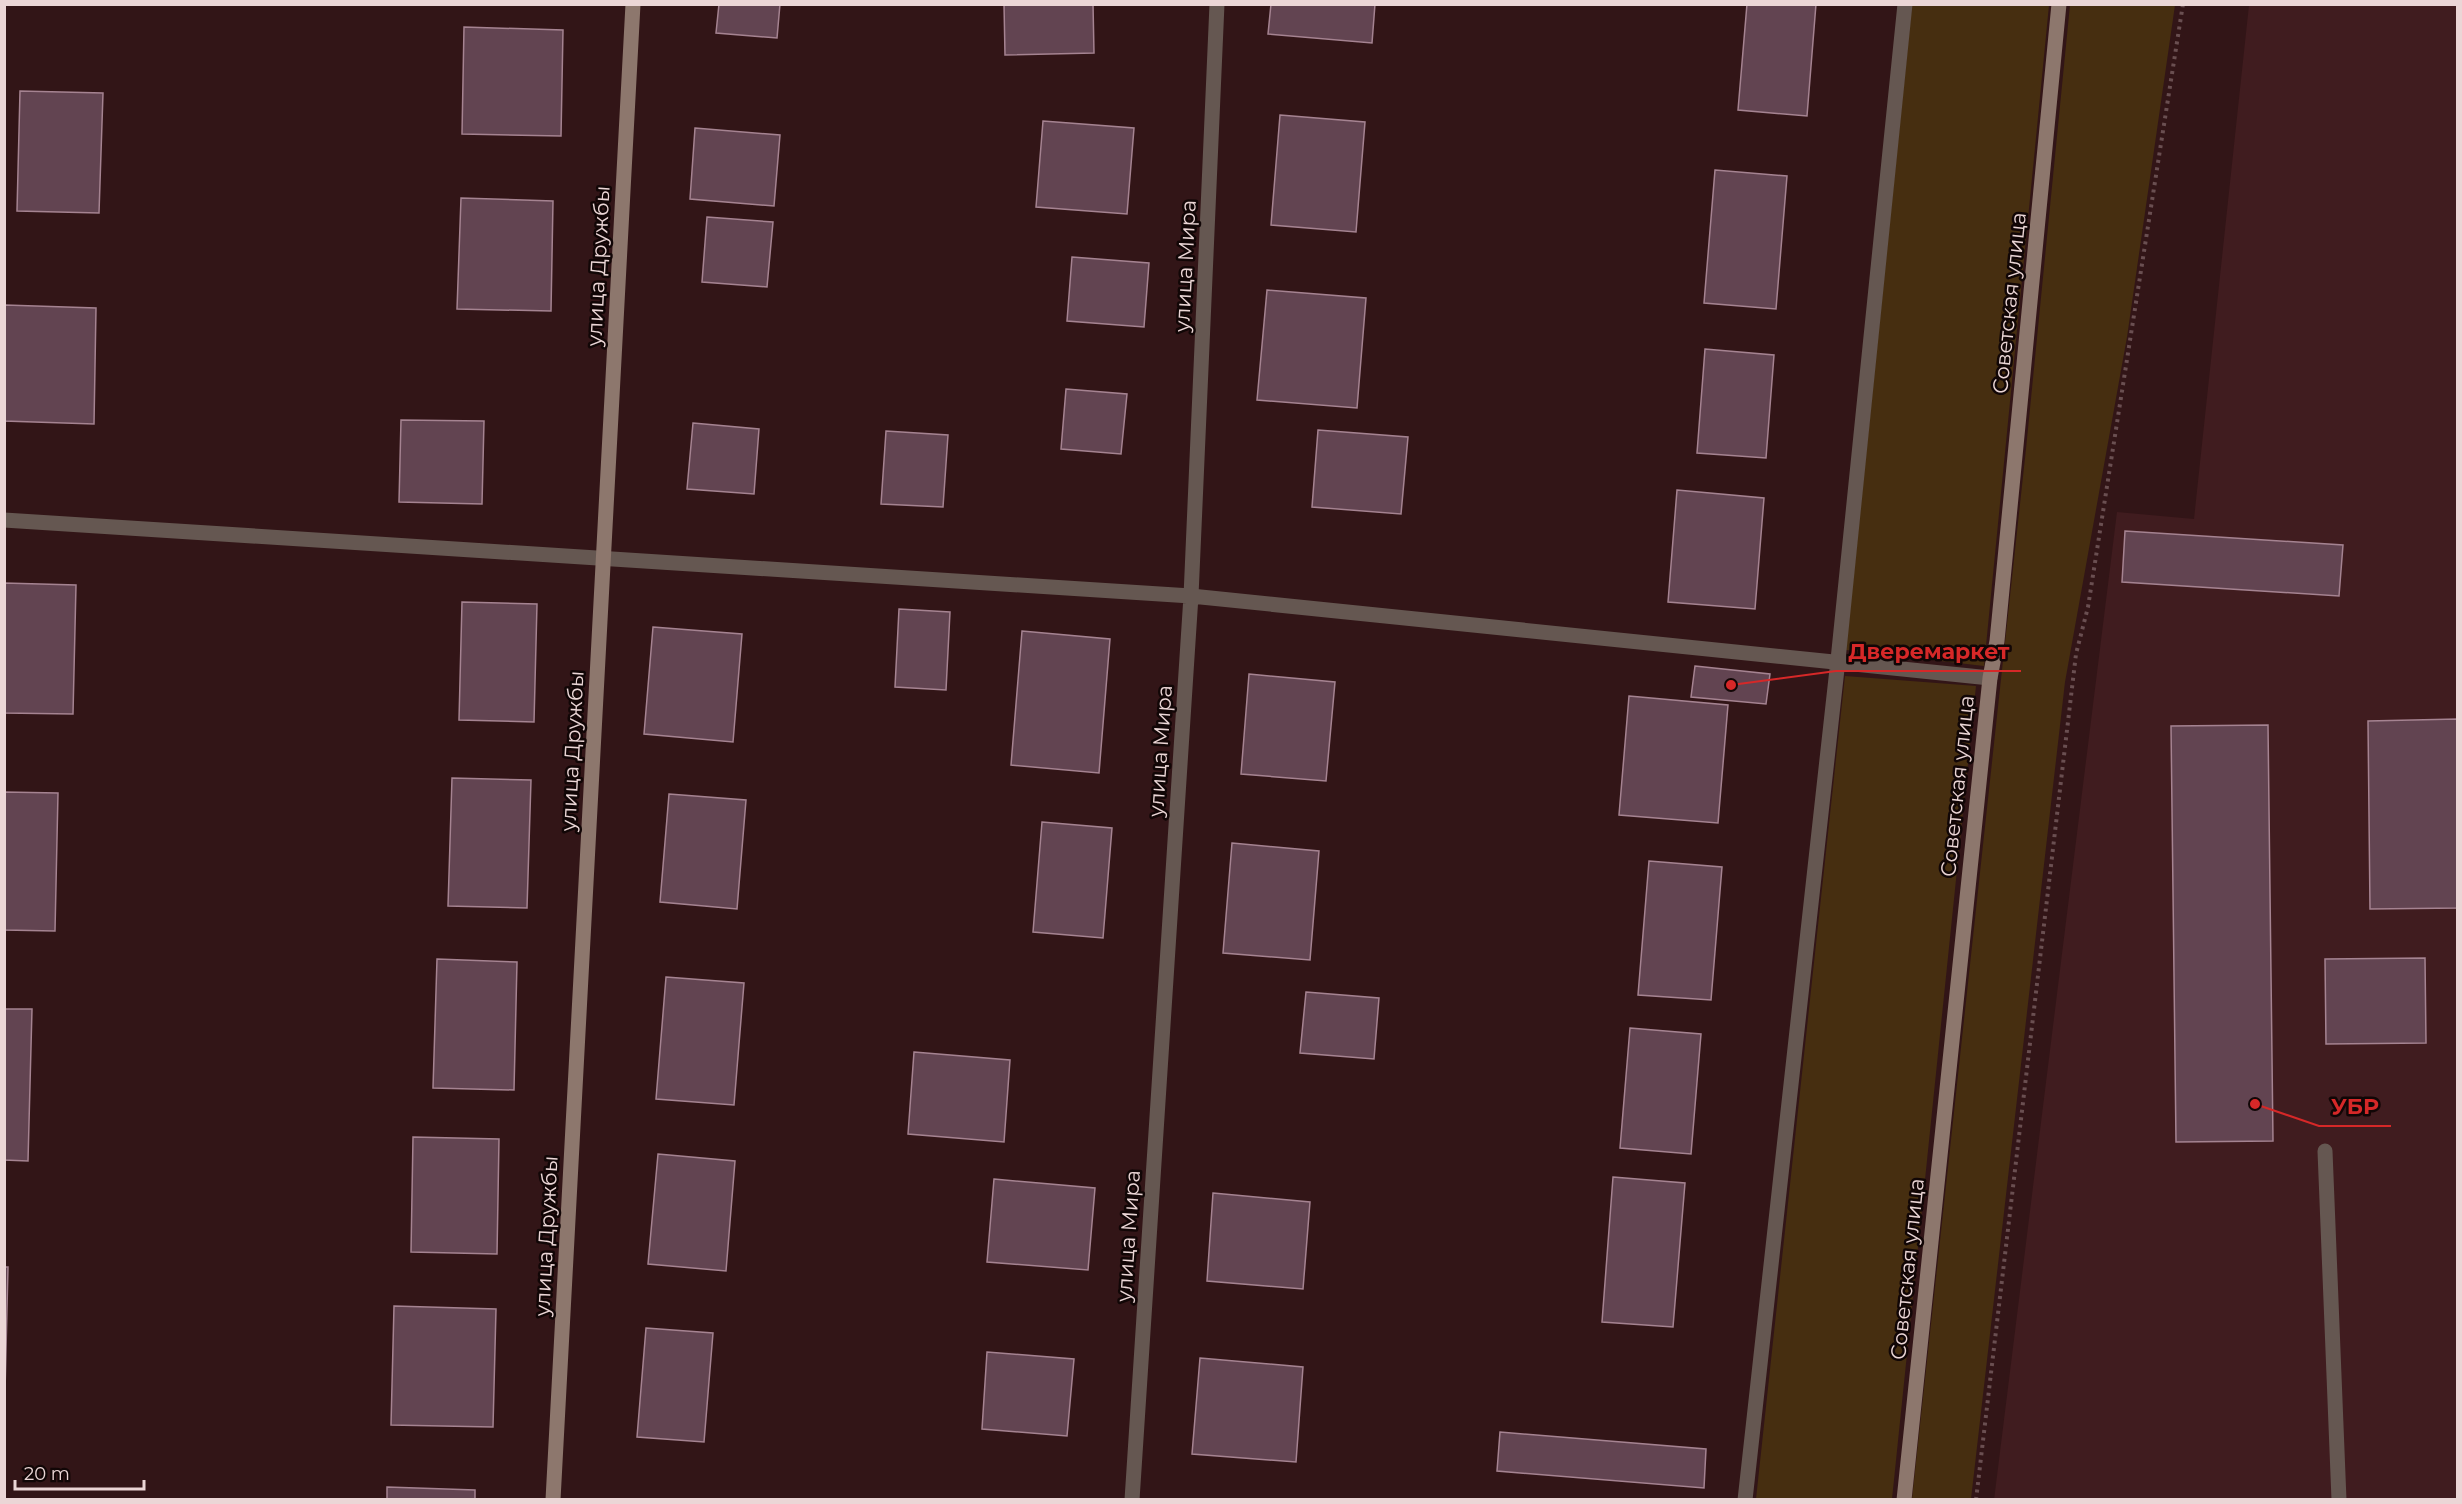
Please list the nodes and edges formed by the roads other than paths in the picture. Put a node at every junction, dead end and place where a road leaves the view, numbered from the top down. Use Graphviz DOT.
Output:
graph roads {
  1 [pos="633,4"];
  2 [pos="1217,4"];
  3 [pos="1905,4"];
  4 [pos="2059,4"];
  5 [pos="4,520"];
  6 [pos="604,558"];
  7 [pos="1191,596"];
  8 [pos="1838,660"];
  9 [pos="1990,678"];
  10 [pos="2325,1151"];
  11 [pos="553,1500"];
  12 [pos="1132,1500"];
  13 [pos="1745,1500"];
  14 [pos="1904,1500"];
  15 [pos="2338,1500"];
  1 -- 6 [label="main road, улица Дружбы"];
  2 -- 7 [label="street, улица Мира"];
  3 -- 8 [label="street"];
  4 -- 9 [label="main road, Советская улица"];
  5 -- 6 [label="street"];
  6 -- 7 [label="street"];
  6 -- 11 [label="main road, улица Дружбы"];
  7 -- 8 [label="street"];
  7 -- 12 [label="street, улица Мира"];
  8 -- 9 [label="street"];
  8 -- 13 [label="street"];
  9 -- 14 [label="main road, Советская улица"];
  10 -- 15 [label="street"];
}
